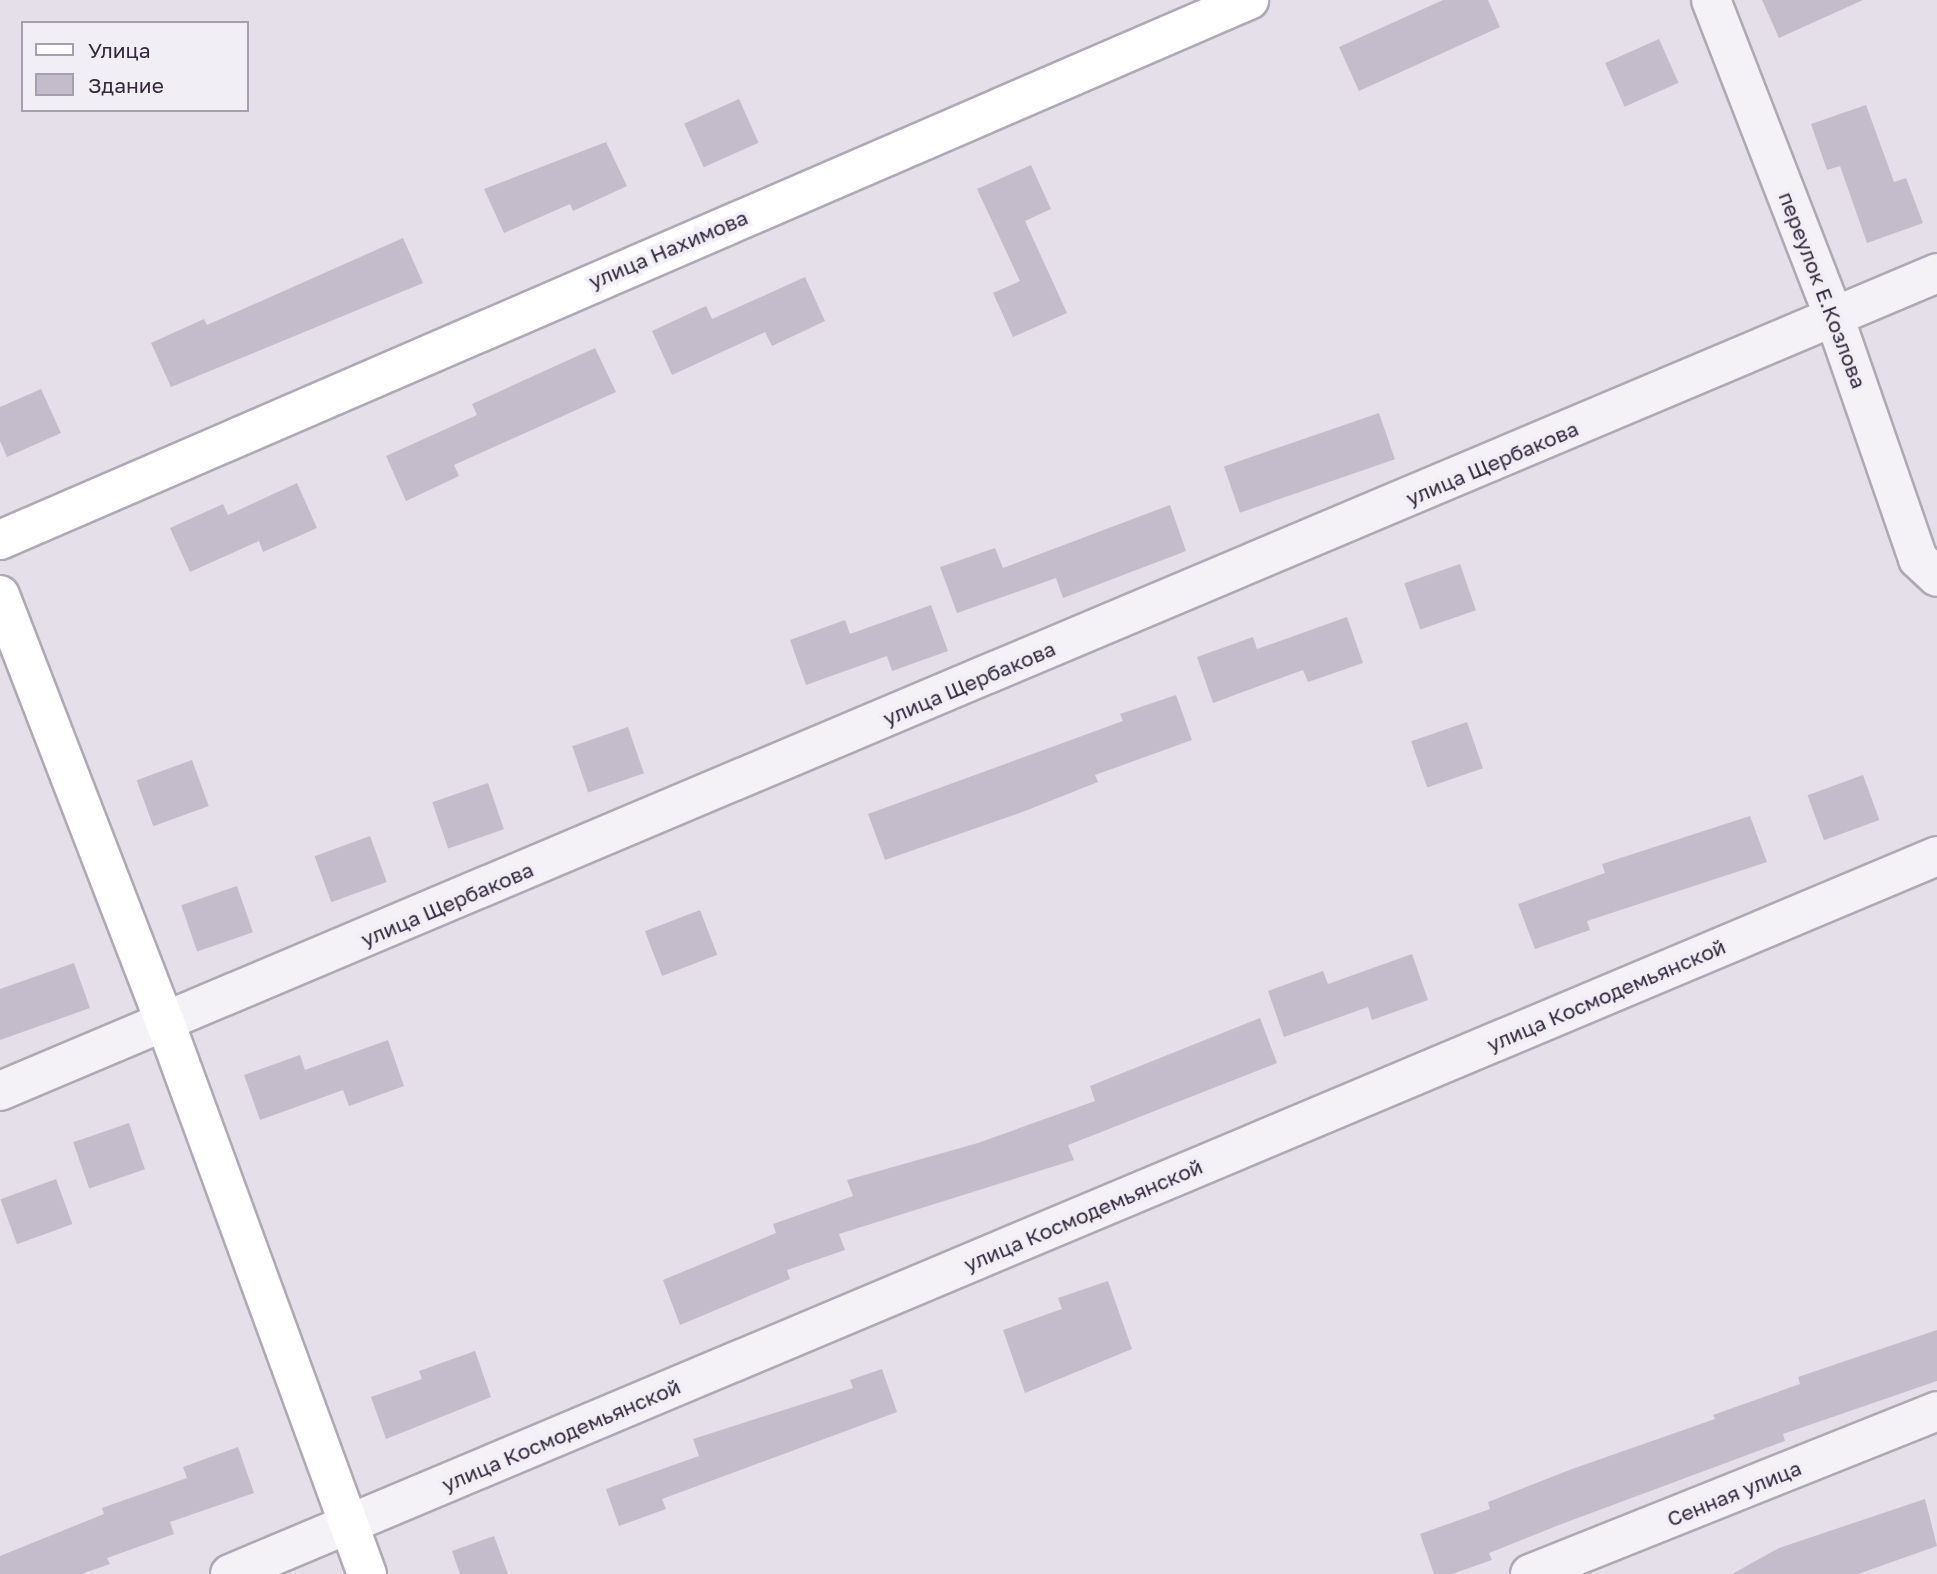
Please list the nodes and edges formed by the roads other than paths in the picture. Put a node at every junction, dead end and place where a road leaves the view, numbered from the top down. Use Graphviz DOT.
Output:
graph roads {
  1 [pos="1249,0"];
  2 [pos="1711,0"];
  3 [pos="1937,273"];
  4 [pos="1835,319"];
  5 [pos="0,540"];
  6 [pos="1937,577"];
  7 [pos="0,595"];
  8 [pos="1937,856"];
  9 [pos="165,1022"];
  10 [pos="0,1091"];
  11 [pos="1937,1411"];
  12 [pos="349,1524"];
  13 [pos="230,1574"];
  14 [pos="367,1574"];
  15 [pos="1530,1574"];
  1 -- 5 [label="main road, улица Нахимова"];
  2 -- 4 [label="street, переулок Е.Козлова"];
  3 -- 4 [label="street, улица Щербакова"];
  4 -- 6 [label="street, переулок Е.Козлова"];
  4 -- 9 [label="street, улица Щербакова"];
  7 -- 9 [label="main road"];
  8 -- 12 [label="street, улица Космодемьянской"];
  9 -- 10 [label="street, улица Щербакова"];
  9 -- 12 [label="main road"];
  11 -- 15 [label="street, Сенная улица"];
  12 -- 13 [label="street, улица Космодемьянской"];
  12 -- 14 [label="main road"];
}
